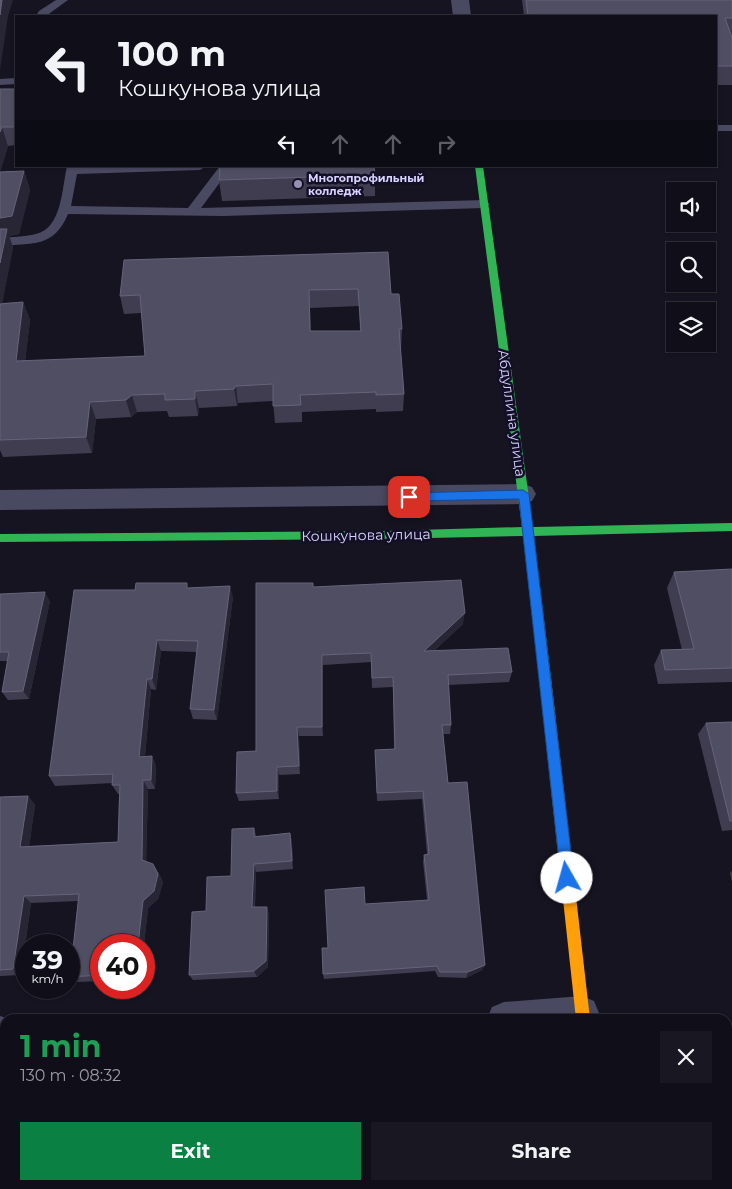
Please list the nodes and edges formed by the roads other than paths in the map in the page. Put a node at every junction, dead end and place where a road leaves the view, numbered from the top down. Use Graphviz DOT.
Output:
graph roads {
  1 [pos="63,0"];
  2 [pos="460,0"];
  3 [pos="42,15"];
  4 [pos="462,15"];
  5 [pos="15,81"];
  6 [pos="0,82"];
  7 [pos="717,128"];
  8 [pos="732,128"];
  9 [pos="136,167"];
  10 [pos="225,167"];
  11 [pos="479,167"];
  12 [pos="73,168"];
  13 [pos="484,204"];
  14 [pos="64,210"];
  15 [pos="191,212"];
  16 [pos="0,242"];
  17 [pos="523,494"];
  18 [pos="0,500"];
  19 [pos="732,527"];
  20 [pos="528,531"];
  21 [pos="0,538"];
  22 [pos="583,1014"];
  1 -- 3 [label="lane"];
  2 -- 4 [label="street"];
  5 -- 6 [label="lane"];
  7 -- 8 [label="lane"];
  9 -- 12 [label="lane"];
  10 -- 15 [label="lane"];
  11 -- 13 [label="street, Абдуллина улица"];
  12 -- 14 [label="lane"];
  13 -- 15 [label="lane"];
  13 -- 17 [label="street, Абдуллина улица"];
  14 -- 15 [label="lane"];
  14 -- 16 [label="lane"];
  17 -- 18 [label="street"];
  17 -- 20 [label="street, Абдуллина улица"];
  19 -- 20 [label="street, Кошкунова улица"];
  20 -- 21 [label="street, Кошкунова улица"];
  20 -- 22 [label="street, Абдуллина улица"];
}
